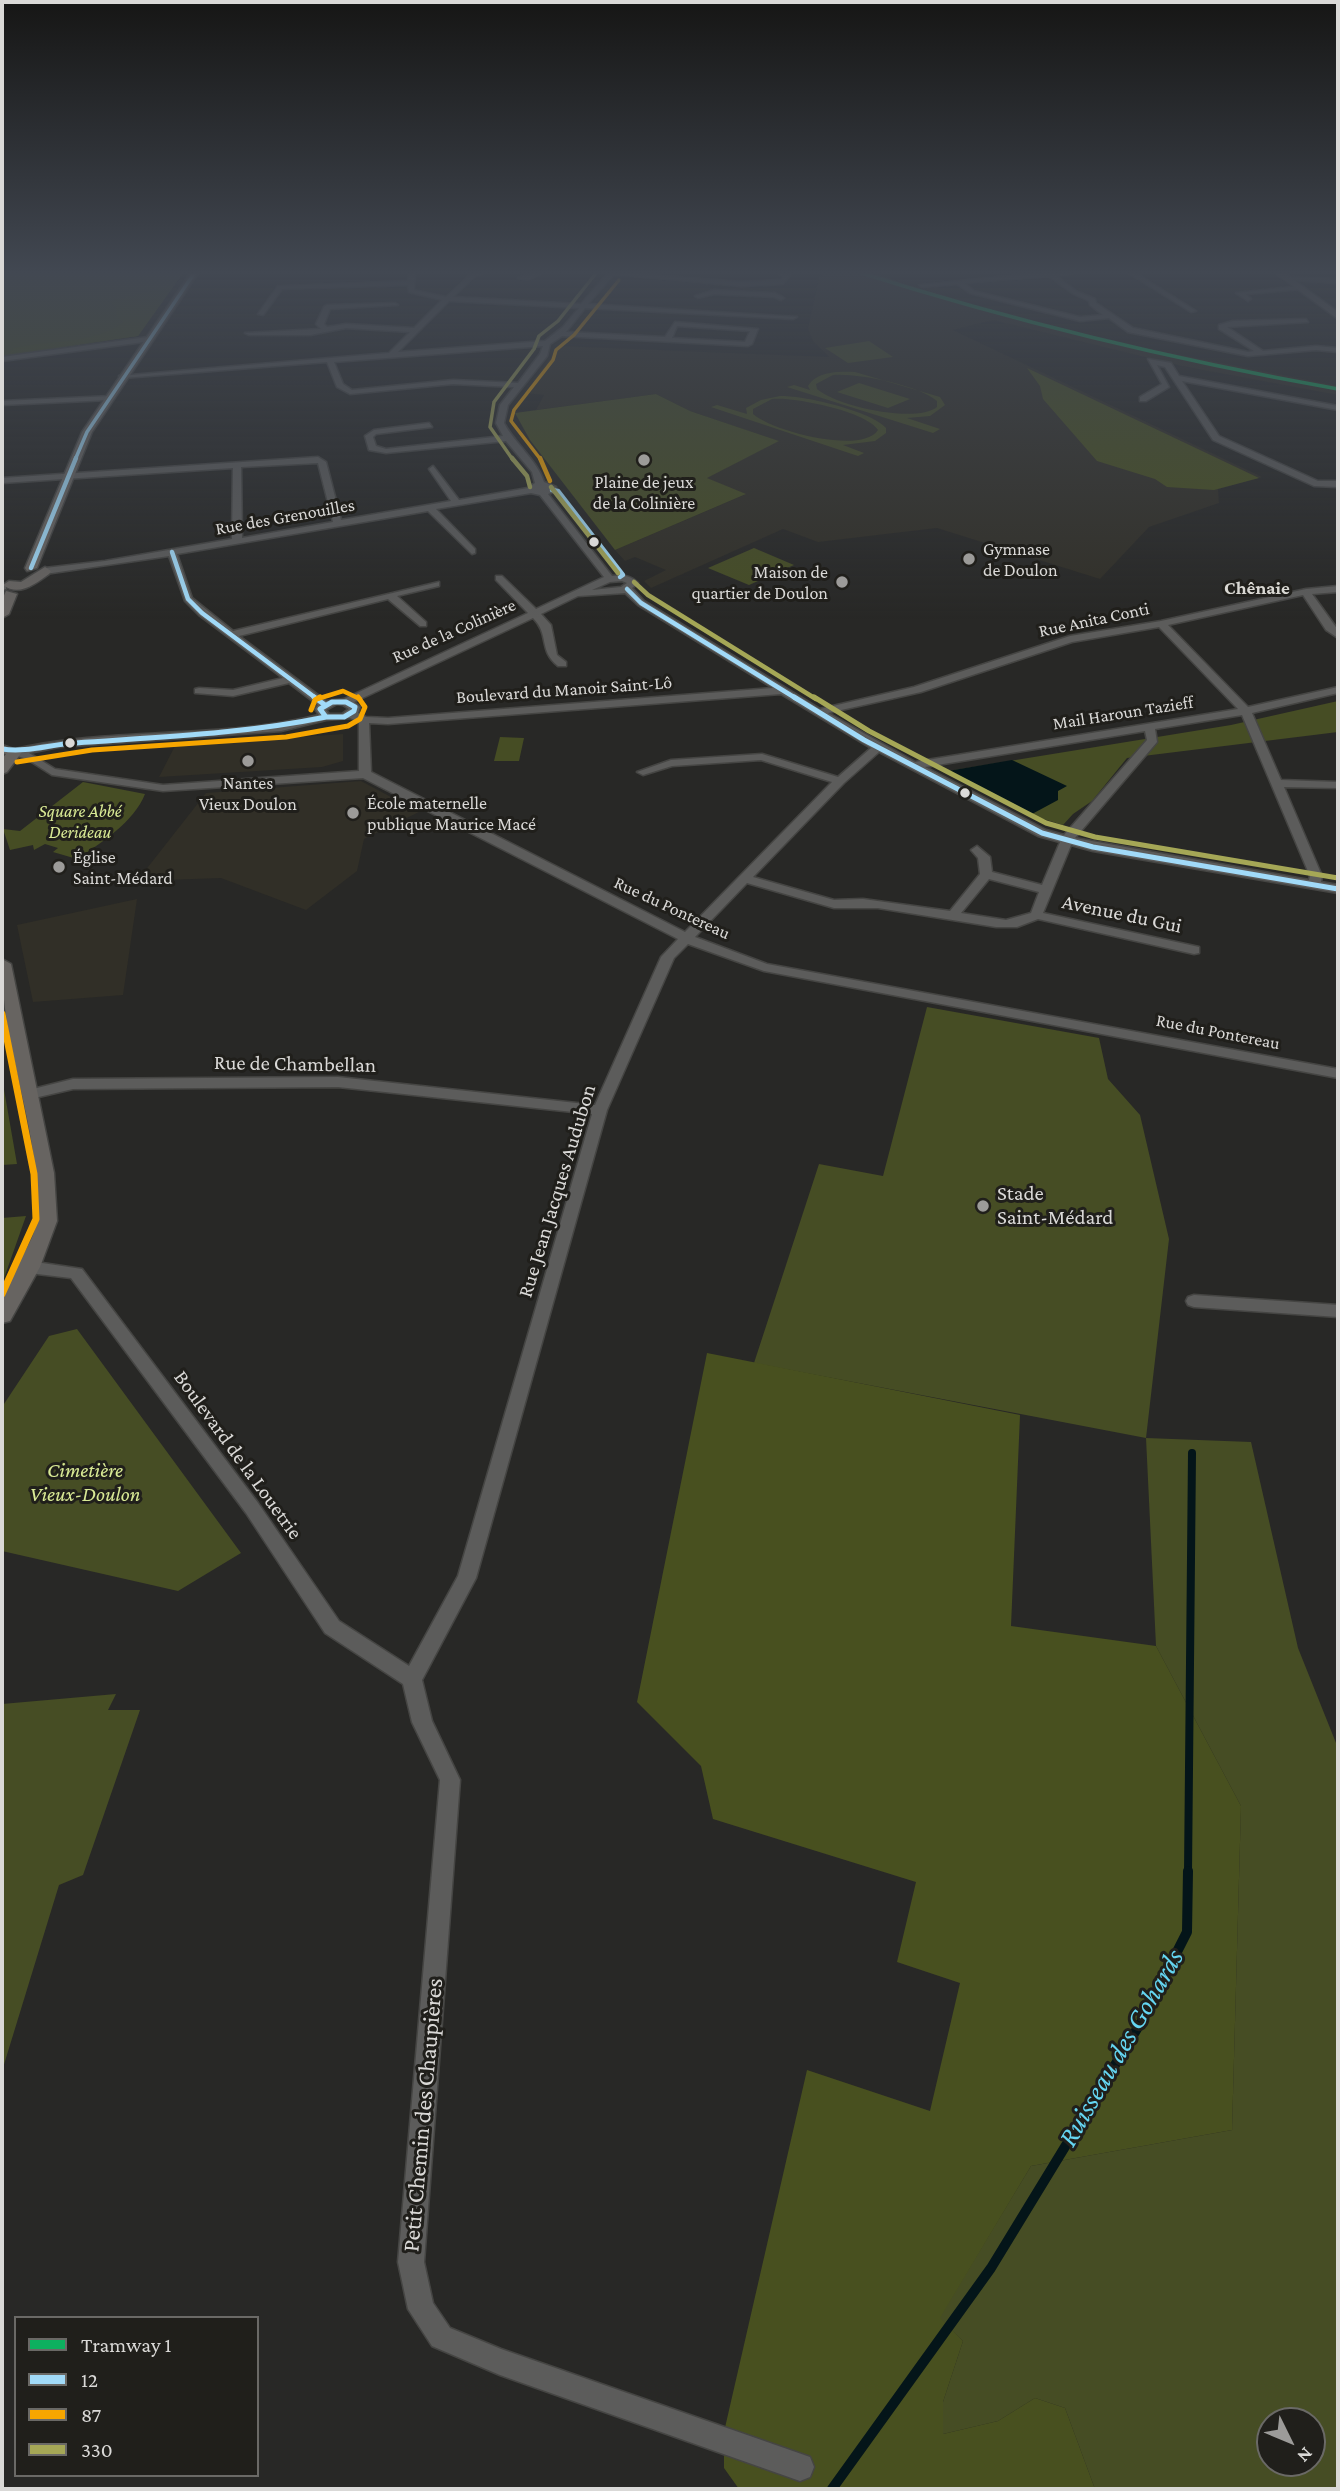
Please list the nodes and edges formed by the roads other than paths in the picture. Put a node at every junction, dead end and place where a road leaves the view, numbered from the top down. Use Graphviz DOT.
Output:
graph roads {
  1 [pos="115,388"];
  2 [pos="345,388"];
  3 [pos="393,388"];
  4 [pos="518,388"];
  5 [pos="1161,388"];
  6 [pos="1183,388"];
  7 [pos="1235,388"];
  8 [pos="109,398"];
  9 [pos="1143,399"];
  10 [pos="2,403"];
  11 [pos="1338,408"];
  12 [pos="429,425"];
  13 [pos="508,438"];
  14 [pos="237,464"];
  15 [pos="433,469"];
  16 [pos="68,477"];
  17 [pos="2,480"];
  18 [pos="1338,484"];
  19 [pos="538,489"];
  20 [pos="457,503"];
  21 [pos="430,508"];
  22 [pos="338,524"];
  23 [pos="237,541"];
  24 [pos="472,551"];
  25 [pos="172,552"];
  26 [pos="32,576"];
  27 [pos="499,578"];
  28 [pos="609,583"];
  29 [pos="436,584"];
  30 [pos="5,589"];
  31 [pos="1338,589"];
  32 [pos="1306,592"];
  33 [pos="390,596"];
  34 [pos="2,614"];
  35 [pos="536,614"];
  36 [pos="422,624"];
  37 [pos="1161,624"];
  38 [pos="231,635"];
  39 [pos="1338,635"];
  40 [pos="562,663"];
  41 [pos="288,680"];
  42 [pos="1338,690"];
  43 [pos="199,691"];
  44 [pos="780,691"];
  45 [pos="345,702"];
  46 [pos="325,711"];
  47 [pos="1246,711"];
  48 [pos="819,712"];
  49 [pos="351,714"];
  50 [pos="364,720"];
  51 [pos="1149,727"];
  52 [pos="878,748"];
  53 [pos="9,750"];
  54 [pos="912,766"];
  55 [pos="2,769"];
  56 [pos="643,772"];
  57 [pos="365,774"];
  58 [pos="840,781"];
  59 [pos="1277,783"];
  60 [pos="1338,785"];
  61 [pos="1066,841"];
  62 [pos="977,850"];
  63 [pos="986,874"];
  64 [pos="747,879"];
  65 [pos="1315,885"];
  66 [pos="1338,889"];
  67 [pos="1045,890"];
  68 [pos="953,915"];
  69 [pos="1036,915"];
  70 [pos="688,939"];
  71 [pos="1194,950"];
  72 [pos="2,964"];
  73 [pos="6,1005"];
  74 [pos="1338,1073"];
  75 [pos="30,1094"];
  76 [pos="600,1110"];
  77 [pos="29,1267"];
  78 [pos="1194,1301"];
  79 [pos="1338,1311"];
  80 [pos="2,1315"];
  81 [pos="412,1679"];
  82 [pos="800,2467"];
  1 -- 8 [label="street"];
  2 -- 3 [label="street"];
  4 -- 13 [label="street"];
  5 -- 9 [label="street"];
  6 -- 18 [label="street"];
  7 -- 11 [label="street"];
  8 -- 10 [label="street"];
  8 -- 16 [label="street"];
  12 -- 13 [label="street"];
  13 -- 19 [label="street"];
  14 -- 16 [label="street"];
  14 -- 22 [label="street"];
  14 -- 23 [label="street"];
  15 -- 20 [label="street"];
  16 -- 17 [label="street"];
  16 -- 26 [label="street"];
  19 -- 20 [label="street, Rue des Grenouilles"];
  19 -- 28 [label="street"];
  20 -- 21 [label="street, Rue des Grenouilles"];
  21 -- 22 [label="street, Rue des Grenouilles"];
  21 -- 24 [label="street"];
  22 -- 23 [label="street, Rue des Grenouilles"];
  23 -- 25 [label="street, Rue des Grenouilles"];
  25 -- 26 [label="street, Rue des Grenouilles"];
  25 -- 38 [label="street"];
  26 -- 30 [label="street"];
  27 -- 35 [label="street"];
  28 -- 35 [label="street, Rue de la Colinière"];
  28 -- 44 [label="street, Rue de la Colinière"];
  29 -- 33 [label="street"];
  30 -- 34 [label="street"];
  31 -- 32 [label="street, Rue Anita Conti"];
  32 -- 37 [label="street, Rue Anita Conti"];
  32 -- 39 [label="street"];
  33 -- 36 [label="street"];
  33 -- 38 [label="street"];
  35 -- 40 [label="street"];
  35 -- 45 [label="street, Rue de la Colinière"];
  37 -- 47 [label="street"];
  37 -- 48 [label="street, Rue Anita Conti"];
  38 -- 41 [label="street"];
  41 -- 43 [label="street"];
  41 -- 46 [label="street"];
  42 -- 47 [label="street, Mail Haroun Tazieff"];
  44 -- 48 [label="street"];
  44 -- 50 [label="street, Boulevard du Manoir Saint-Lô"];
  45 -- 46 [label="street, Rue de la Colinière"];
  45 -- 49 [label="street"];
  46 -- 49 [label="street"];
  46 -- 53 [label="street"];
  47 -- 51 [label="street, Mail Haroun Tazieff"];
  47 -- 59 [label="street"];
  48 -- 52 [label="street"];
  49 -- 50 [label="street, Boulevard du Manoir Saint-Lô"];
  50 -- 57 [label="street"];
  51 -- 54 [label="street, Mail Haroun Tazieff"];
  51 -- 61 [label="street, Avenue du Gui"];
  52 -- 54 [label="street"];
  52 -- 58 [label="street, Rue Jean Jacques Audubon"];
  53 -- 55 [label="street"];
  53 -- 57 [label="street"];
  54 -- 61 [label="street"];
  56 -- 58 [label="street"];
  57 -- 70 [label="street, Rue du Pontereau"];
  58 -- 64 [label="street, Rue Jean Jacques Audubon"];
  59 -- 60 [label="street"];
  59 -- 65 [label="street"];
  61 -- 65 [label="street"];
  61 -- 67 [label="street, Avenue du Gui"];
  62 -- 63 [label="street"];
  63 -- 67 [label="street"];
  63 -- 68 [label="street"];
  64 -- 68 [label="street"];
  64 -- 70 [label="street, Rue Jean Jacques Audubon"];
  65 -- 66 [label="street"];
  67 -- 69 [label="street, Avenue du Gui"];
  68 -- 69 [label="street"];
  69 -- 71 [label="street, Avenue du Gui"];
  70 -- 74 [label="street, Rue du Pontereau"];
  70 -- 76 [label="street, Rue Jean Jacques Audubon"];
  72 -- 73 [label="street"];
  73 -- 75 [label="street"];
  75 -- 76 [label="street, Rue de Chambellan"];
  75 -- 77 [label="street"];
  76 -- 81 [label="street, Rue Jean Jacques Audubon"];
  77 -- 80 [label="street"];
  77 -- 81 [label="street, Boulevard de la Louetrie"];
  78 -- 79 [label="street"];
  81 -- 82 [label="street, Petit Chemin des Chaupières"];
}
